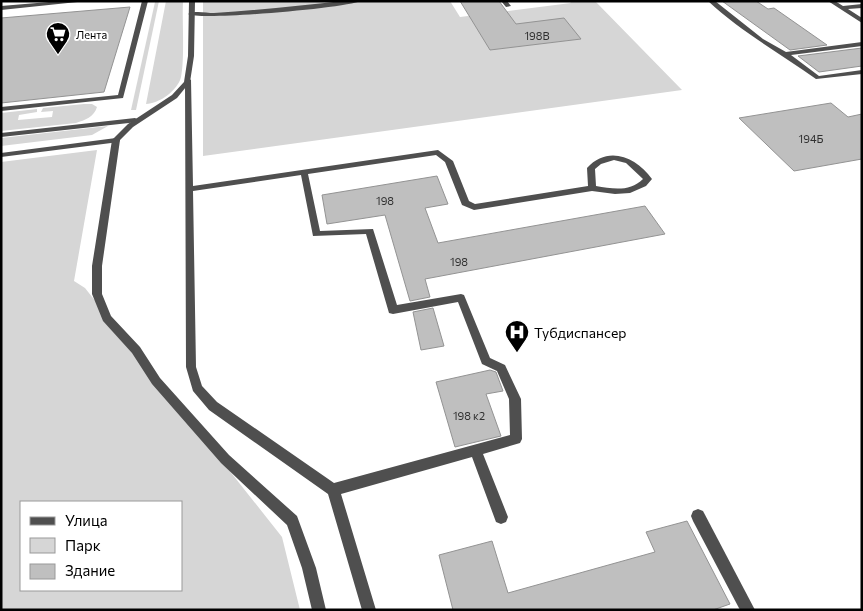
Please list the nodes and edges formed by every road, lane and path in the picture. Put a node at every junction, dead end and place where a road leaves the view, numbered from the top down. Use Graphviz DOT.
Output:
graph roads {
  1 [pos="84,1"];
  2 [pos="145,1"];
  3 [pos="192,1"];
  4 [pos="358,1"];
  5 [pos="710,1"];
  6 [pos="831,1"];
  7 [pos="862,6"];
  8 [pos="1,8"];
  9 [pos="842,8"];
  10 [pos="191,14"];
  11 [pos="862,21"];
  12 [pos="862,44"];
  13 [pos="785,54"];
  14 [pos="862,72"];
  15 [pos="188,80"];
  16 [pos="1,109"];
  17 [pos="135,120"];
  18 [pos="1,135"];
  19 [pos="116,140"];
  20 [pos="1,155"];
  21 [pos="304,172"];
  22 [pos="592,188"];
  23 [pos="190,189"];
  24 [pos="476,450"];
  25 [pos="333,490"];
  26 [pos="698,516"];
  27 [pos="501,517"];
  28 [pos="319,610"];
  29 [pos="369,610"];
  30 [pos="748,610"];
  1 -- 8 [label="street"];
  2 -- 16 [label="street"];
  3 -- 10 [label="street"];
  4 -- 10 [label="street"];
  5 -- 13 [label="street"];
  6 -- 9 [label="street"];
  7 -- 9 [label="street"];
  9 -- 11 [label="street"];
  10 -- 15 [label="street"];
  12 -- 13 [label="street"];
  13 -- 14 [label="street"];
  15 -- 17 [label="street"];
  15 -- 23 [label="street"];
  17 -- 18 [label="street"];
  17 -- 19 [label="street"];
  19 -- 20 [label="street"];
  19 -- 28 [label="street"];
  21 -- 22 [label="street"];
  21 -- 23 [label="street"];
  21 -- 24 [label="street"];
  22 -- 22 [label="street"];
  23 -- 25 [label="street"];
  24 -- 25 [label="street"];
  24 -- 27 [label="street"];
  25 -- 29 [label="street"];
  26 -- 30 [label="street"];
}
